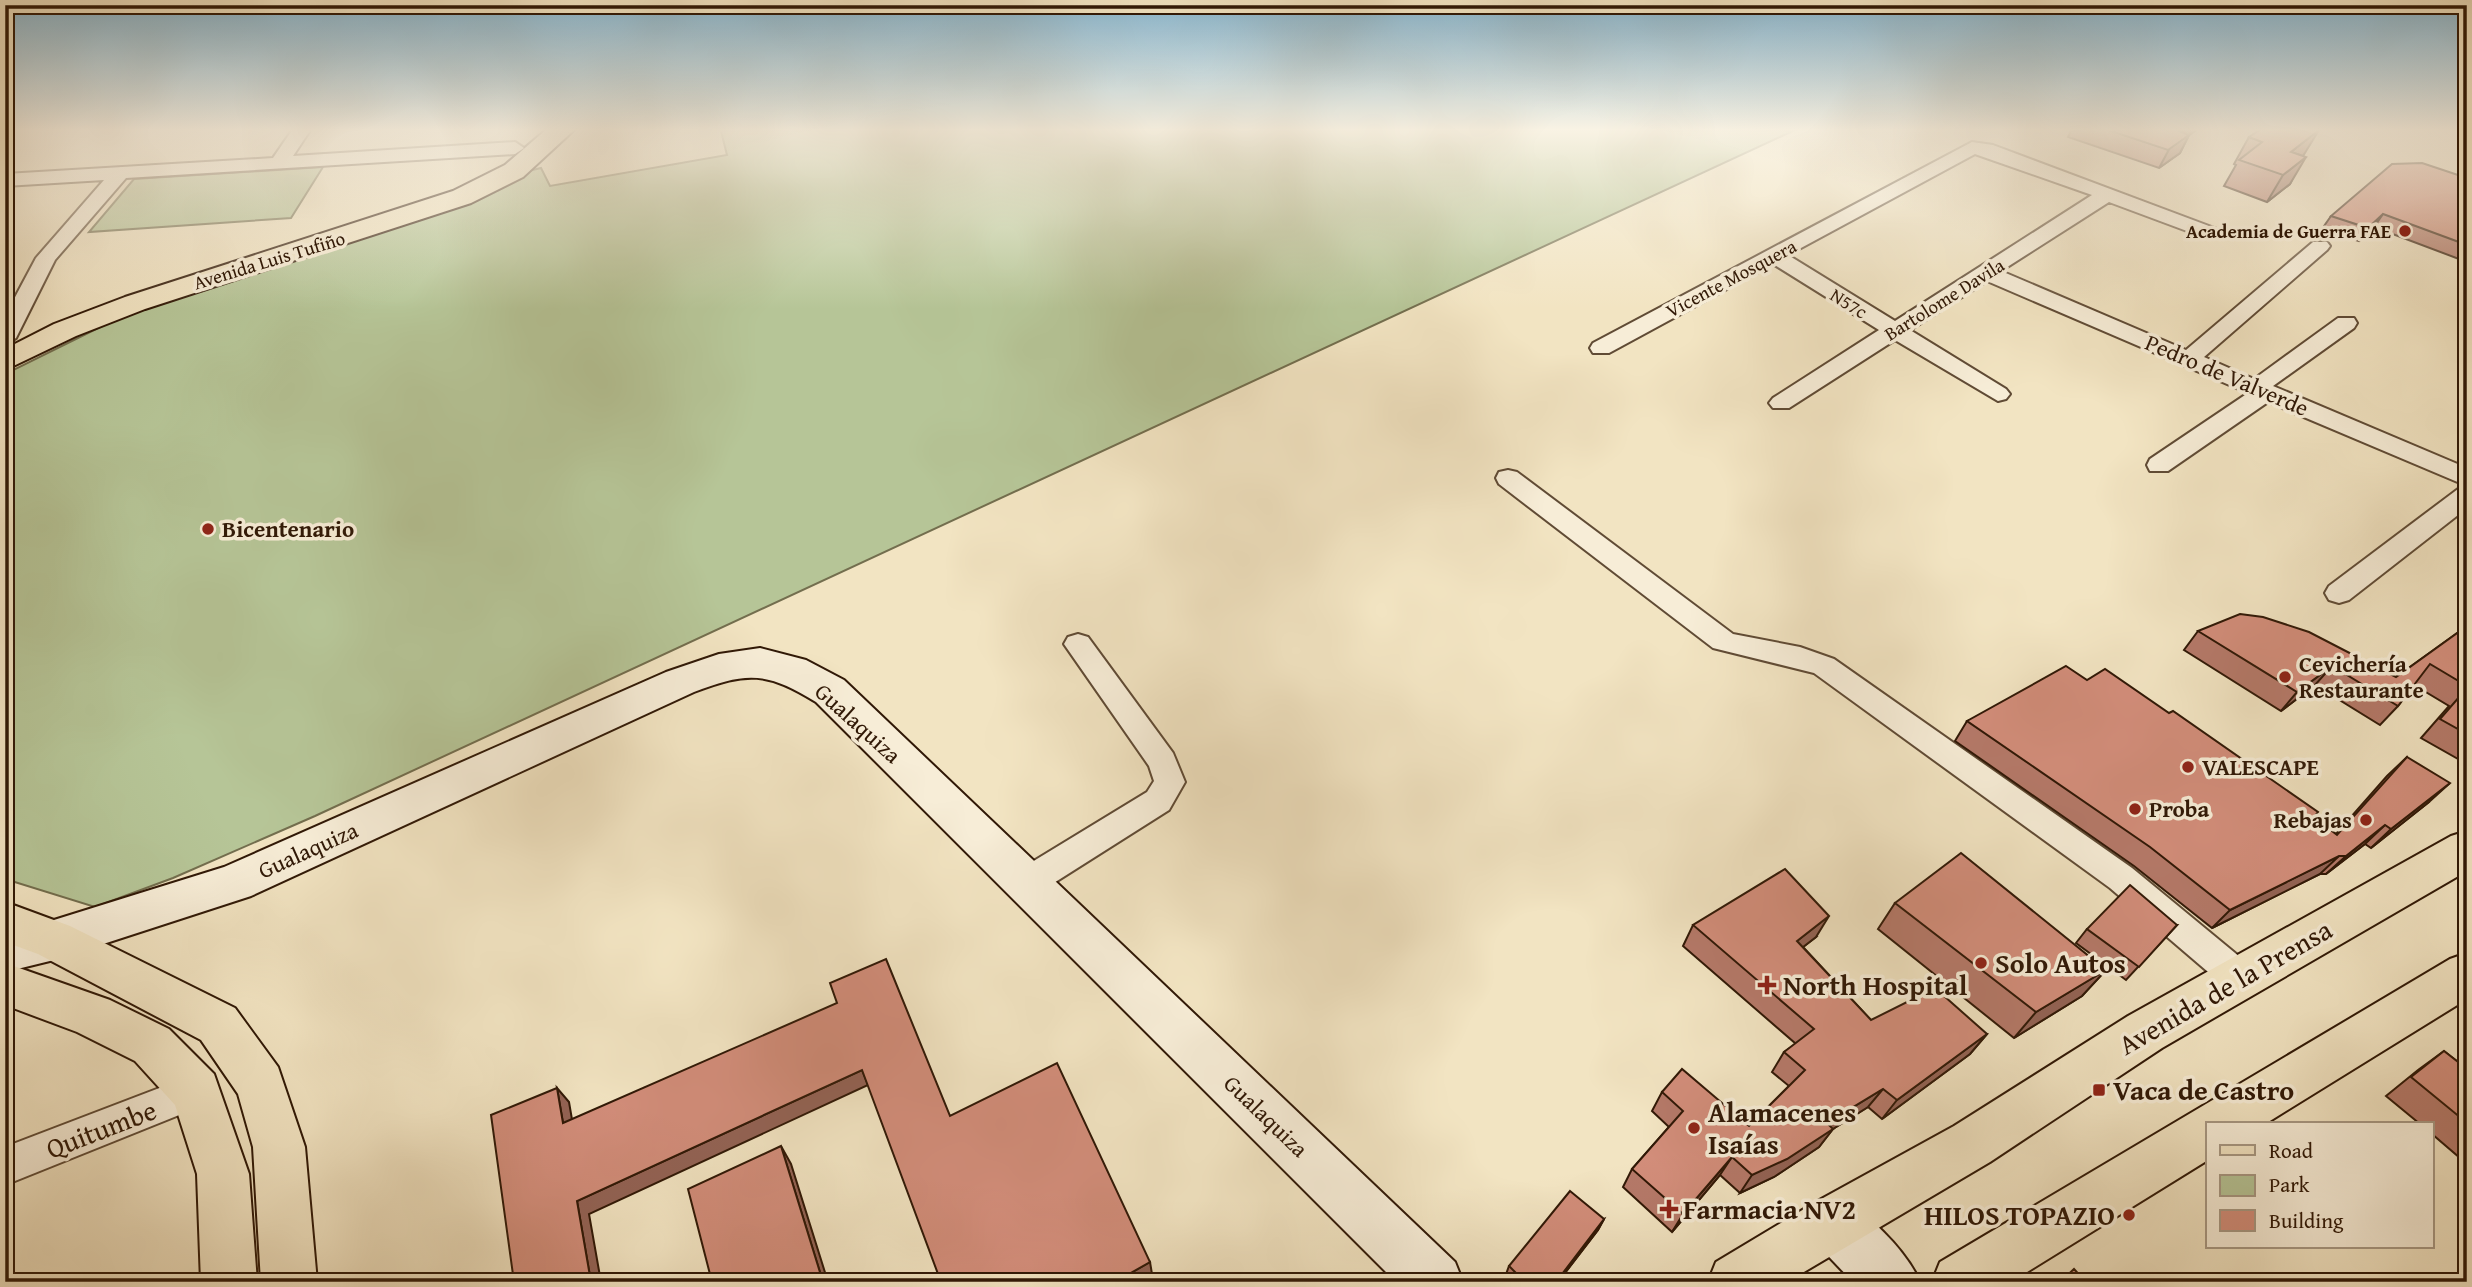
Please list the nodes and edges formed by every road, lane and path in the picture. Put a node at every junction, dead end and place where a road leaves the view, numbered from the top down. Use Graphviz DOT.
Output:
graph roads {
  1 [pos="106,189"];
  2 [pos="437,189"];
  3 [pos="478,189"];
  4 [pos="1896,189"];
  5 [pos="2091,189"];
  6 [pos="2106,195"];
  7 [pos="2210,233"];
  8 [pos="2320,246"];
  9 [pos="1773,255"];
  10 [pos="233,263"];
  11 [pos="1987,273"];
  12 [pos="2346,323"];
  13 [pos="1893,330"];
  14 [pos="5,339"];
  15 [pos="1601,348"];
  16 [pos="2189,359"];
  17 [pos="5,361"];
  18 [pos="2261,390"];
  19 [pos="1998,394"];
  20 [pos="1781,403"];
  21 [pos="2159,465"];
  22 [pos="1508,478"];
  23 [pos="2467,478"];
  24 [pos="2467,495"];
  25 [pos="2339,593"];
  26 [pos="1078,644"];
  27 [pos="2467,849"];
  28 [pos="1026,883"];
  29 [pos="5,922"];
  30 [pos="54,940"];
  31 [pos="5,951"];
  32 [pos="2467,974"];
  33 [pos="2240,978"];
  34 [pos="5,984"];
  35 [pos="196,1091"];
  36 [pos="2222,1122"];
  37 [pos="2206,1132"];
  38 [pos="5,1166"];
  39 [pos="1833,1222"];
  40 [pos="229,1282"];
  41 [pos="289,1282"];
  42 [pos="1435,1282"];
  43 [pos="1736,1282"];
  44 [pos="1892,1282"];
  45 [pos="1960,1282"];
  1 -- 14 [label="street"];
  2 -- 10 [label="main road, Avenida Luis Tufiño"];
  3 -- 10 [label="main road, Avenida Luis Tufiño"];
  4 -- 9 [label="street, Vicente Mosquera"];
  5 -- 6 [label="street, Vicente Mosquera"];
  6 -- 7 [label="street"];
  6 -- 11 [label="street, Bartolome Davila"];
  8 -- 16 [label="street"];
  9 -- 13 [label="street, N57c"];
  9 -- 15 [label="street, Vicente Mosquera"];
  10 -- 14 [label="main road, Avenida Luis Tufiño"];
  10 -- 17 [label="main road, Avenida Luis Tufiño"];
  11 -- 13 [label="street, Bartolome Davila"];
  11 -- 16 [label="street, Pedro de Valverde"];
  12 -- 18 [label="street"];
  13 -- 19 [label="street, N57c"];
  13 -- 20 [label="street, Bartolome Davila"];
  16 -- 18 [label="street, Pedro de Valverde"];
  18 -- 21 [label="street"];
  18 -- 23 [label="street, Pedro de Valverde"];
  22 -- 33 [label="street"];
  24 -- 25 [label="street"];
  26 -- 28 [label="street"];
  27 -- 33 [label="main road, Avenida de la Prensa"];
  28 -- 30 [label="street, Gualaquiza"];
  28 -- 42 [label="street, Gualaquiza"];
  29 -- 30 [label="main road"];
  30 -- 31 [label="street, Gualaquiza"];
  30 -- 41 [label="main road"];
  32 -- 36 [label="main road"];
  33 -- 39 [label="main road, Avenida de la Prensa"];
  34 -- 35 [label="main road"];
  35 -- 38 [label="street, Quitumbe"];
  35 -- 40 [label="main road"];
  37 -- 45 [label="main road"];
  39 -- 43 [label="main road, Avenida de la Prensa"];
  39 -- 44 [label="street"];
}
